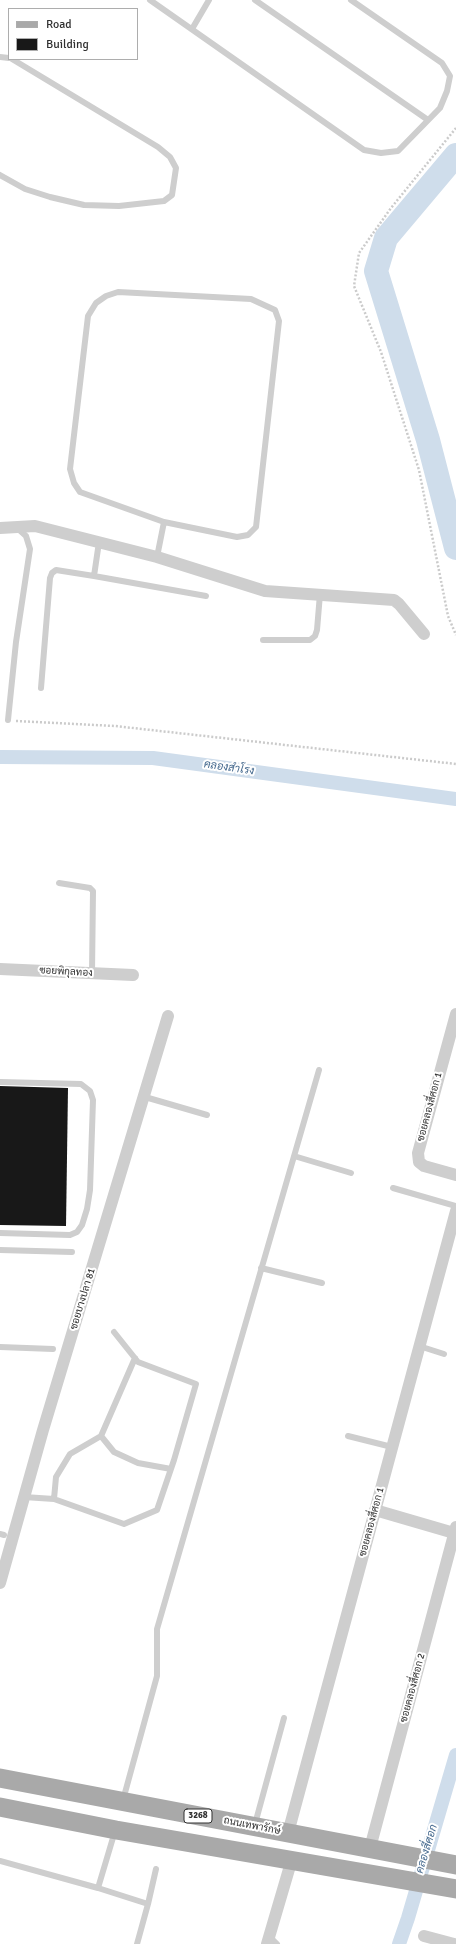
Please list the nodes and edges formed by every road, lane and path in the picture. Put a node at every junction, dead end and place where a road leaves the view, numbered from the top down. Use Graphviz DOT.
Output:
graph roads {
  1 [pos="150,0"];
  2 [pos="208,0"];
  3 [pos="255,0"];
  4 [pos="351,0"];
  5 [pos="192,29"];
  6 [pos="14,60"];
  7 [pos="428,120"];
  8 [pos="456,128"];
  9 [pos="0,175"];
  10 [pos="164,522"];
  11 [pos="15,526"];
  12 [pos="0,528"];
  13 [pos="99,542"];
  14 [pos="157,557"];
  15 [pos="94,576"];
  16 [pos="320,594"];
  17 [pos="206,596"];
  18 [pos="424,634"];
  19 [pos="456,635"];
  20 [pos="263,640"];
  21 [pos="41,688"];
  22 [pos="8,720"];
  23 [pos="456,764"];
  24 [pos="59,883"];
  25 [pos="0,969"];
  26 [pos="92,973"];
  27 [pos="133,975"];
  28 [pos="456,1014"];
  29 [pos="168,1016"];
  30 [pos="319,1070"];
  31 [pos="0,1082"];
  32 [pos="145,1097"];
  33 [pos="207,1115"];
  34 [pos="294,1156"];
  35 [pos="351,1173"];
  36 [pos="456,1175"];
  37 [pos="393,1188"];
  38 [pos="456,1206"];
  39 [pos="456,1211"];
  40 [pos="0,1233"];
  41 [pos="0,1250"];
  42 [pos="72,1252"];
  43 [pos="261,1268"];
  44 [pos="322,1283"];
  45 [pos="114,1332"];
  46 [pos="419,1346"];
  47 [pos="0,1347"];
  48 [pos="53,1349"];
  49 [pos="444,1354"];
  50 [pos="135,1358"];
  51 [pos="101,1436"];
  52 [pos="348,1436"];
  53 [pos="392,1447"];
  54 [pos="171,1469"];
  55 [pos="24,1497"];
  56 [pos="54,1499"];
  57 [pos="375,1510"];
  58 [pos="455,1530"];
  59 [pos="0,1583"];
  60 [pos="284,1718"];
  61 [pos="0,1778"];
  62 [pos="122,1802"];
  63 [pos="0,1807"];
  64 [pos="254,1826"];
  65 [pos="116,1830"];
  66 [pos="288,1833"];
  67 [pos="370,1848"];
  68 [pos="292,1859"];
  69 [pos="0,1861"];
  70 [pos="455,1864"];
  71 [pos="156,1869"];
  72 [pos="98,1888"];
  73 [pos="452,1888"];
  74 [pos="148,1904"];
  75 [pos="424,1936"];
  76 [pos="271,1942"];
  77 [pos="137,1944"];
  78 [pos="454,1944"];
  1 -- 5 [label="lane"];
  2 -- 5 [label="lane"];
  3 -- 7 [label="lane"];
  4 -- 7 [label="lane"];
  5 -- 7 [label="lane"];
  6 -- 9 [label="lane"];
  8 -- 19 [label="path"];
  10 -- 10 [label="lane"];
  10 -- 14 [label="lane"];
  11 -- 12 [label="street"];
  11 -- 13 [label="street"];
  11 -- 22 [label="lane"];
  13 -- 14 [label="street"];
  13 -- 15 [label="lane"];
  14 -- 16 [label="street"];
  15 -- 17 [label="lane"];
  15 -- 21 [label="lane"];
  16 -- 18 [label="street"];
  16 -- 20 [label="lane"];
  22 -- 23 [label="path"];
  24 -- 26 [label="lane"];
  25 -- 26 [label="street, ซอยพิกุลทอง"];
  26 -- 27 [label="street, ซอยพิกุลทอง"];
  28 -- 36 [label="street, ซอยคลองสี่ศอก 1"];
  29 -- 32 [label="street, ซอยบางปลา 81"];
  30 -- 34 [label="lane"];
  31 -- 40 [label="lane"];
  32 -- 33 [label="lane"];
  32 -- 55 [label="street, ซอยบางปลา 81"];
  34 -- 35 [label="lane"];
  34 -- 43 [label="lane"];
  37 -- 38 [label="lane"];
  39 -- 46 [label="street, ซอยคลองสี่ศอก 1"];
  41 -- 42 [label="lane"];
  43 -- 44 [label="lane"];
  43 -- 62 [label="lane"];
  45 -- 50 [label="lane"];
  46 -- 49 [label="lane"];
  46 -- 53 [label="street, ซอยคลองสี่ศอก 1"];
  47 -- 48 [label="lane"];
  50 -- 51 [label="lane"];
  50 -- 54 [label="lane"];
  51 -- 54 [label="lane"];
  51 -- 56 [label="lane"];
  52 -- 53 [label="lane"];
  53 -- 57 [label="street, ซอยคลองสี่ศอก 1"];
  54 -- 56 [label="lane"];
  55 -- 56 [label="lane"];
  55 -- 59 [label="street, ซอยบางปลา 81"];
  57 -- 58 [label="street"];
  57 -- 66 [label="street, ซอยคลองสี่ศอก 1"];
  58 -- 67 [label="street, ซอยคลองสี่ศอก 2"];
  60 -- 64 [label="lane"];
  61 -- 62 [label="main road, ถนนเทพารักษ์ / 3268"];
  62 -- 64 [label="main road, ถนนเทพารักษ์ / 3268"];
  63 -- 65 [label="main road"];
  64 -- 66 [label="main road, ถนนเทพารักษ์ / 3268"];
  65 -- 68 [label="main road"];
  65 -- 72 [label="lane"];
  66 -- 67 [label="main road, ถนนเทพารักษ์ / 3268"];
  67 -- 70 [label="main road, ถนนเทพารักษ์ / 3268"];
  68 -- 73 [label="main road"];
  68 -- 76 [label="street"];
  69 -- 72 [label="lane"];
  71 -- 74 [label="lane"];
  72 -- 74 [label="lane"];
  74 -- 77 [label="lane"];
  75 -- 78 [label="street"];
}
